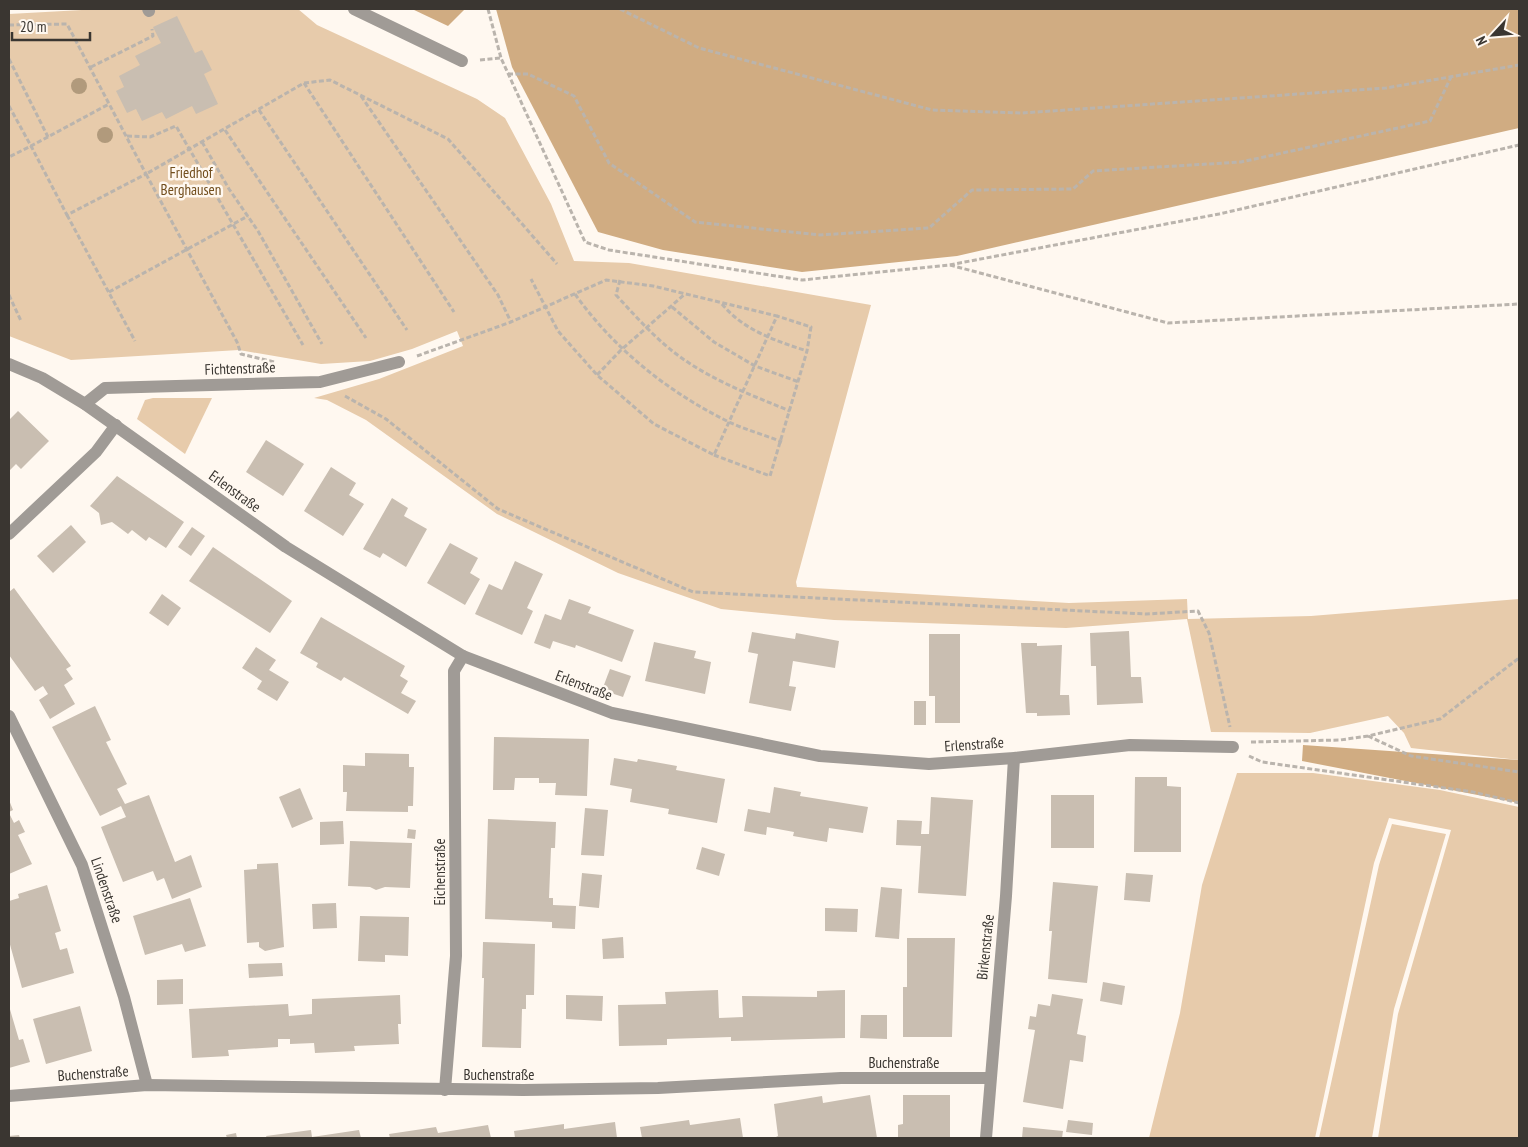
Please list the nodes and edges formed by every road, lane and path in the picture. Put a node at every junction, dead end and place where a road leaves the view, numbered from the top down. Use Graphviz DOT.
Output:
graph roads {
  1 [pos="354,9"];
  2 [pos="488,9"];
  3 [pos="620,9"];
  4 [pos="149,10"];
  5 [pos="9,25"];
  6 [pos="501,58"];
  7 [pos="9,59"];
  8 [pos="462,61"];
  9 [pos="1519,65"];
  10 [pos="91,67"];
  11 [pos="508,74"];
  12 [pos="1451,77"];
  13 [pos="304,83"];
  14 [pos="359,94"];
  15 [pos="109,104"];
  16 [pos="9,106"];
  17 [pos="259,110"];
  18 [pos="225,130"];
  19 [pos="126,136"];
  20 [pos="48,137"];
  21 [pos="202,142"];
  22 [pos="1519,145"];
  23 [pos="30,146"];
  24 [pos="189,150"];
  25 [pos="9,157"];
  26 [pos="146,174"];
  27 [pos="66,215"];
  28 [pos="248,216"];
  29 [pos="233,224"];
  30 [pos="187,248"];
  31 [pos="557,264"];
  32 [pos="950,264"];
  33 [pos="531,279"];
  34 [pos="620,280"];
  35 [pos="109,292"];
  36 [pos="575,294"];
  37 [pos="685,294"];
  38 [pos="9,295"];
  39 [pos="722,303"];
  40 [pos="1519,304"];
  41 [pos="544,307"];
  42 [pos="672,307"];
  43 [pos="454,312"];
  44 [pos="777,316"];
  45 [pos="20,322"];
  46 [pos="512,322"];
  47 [pos="647,329"];
  48 [pos="407,330"];
  49 [pos="366,338"];
  50 [pos="769,339"];
  51 [pos="135,341"];
  52 [pos="322,344"];
  53 [pos="303,345"];
  54 [pos="622,350"];
  55 [pos="807,352"];
  56 [pos="399,362"];
  57 [pos="9,364"];
  58 [pos="280,364"];
  59 [pos="755,366"];
  60 [pos="597,375"];
  61 [pos="320,382"];
  62 [pos="799,382"];
  63 [pos="742,392"];
  64 [pos="85,404"];
  65 [pos="790,411"];
  66 [pos="729,422"];
  67 [pos="116,425"];
  68 [pos="782,442"];
  69 [pos="714,455"];
  70 [pos="9,534"];
  71 [pos="463,656"];
  72 [pos="1519,658"];
  73 [pos="10,721"];
  74 [pos="1368,736"];
  75 [pos="1233,747"];
  76 [pos="1014,758"];
  77 [pos="1519,772"];
  78 [pos="1519,804"];
  79 [pos="990,1078"];
  80 [pos="147,1085"];
  81 [pos="445,1090"];
  82 [pos="9,1096"];
  83 [pos="986,1138"];
  1 -- 8 [label="street"];
  2 -- 6 [label="path"];
  3 -- 12 [label="path"];
  4 -- 10 [label="path"];
  5 -- 10 [label="path"];
  6 -- 8 [label="path"];
  6 -- 11 [label="path"];
  7 -- 20 [label="path"];
  9 -- 12 [label="path"];
  10 -- 15 [label="path"];
  11 -- 12 [label="path"];
  11 -- 32 [label="path"];
  13 -- 14 [label="path"];
  13 -- 17 [label="path"];
  13 -- 43 [label="path"];
  14 -- 31 [label="path"];
  14 -- 46 [label="path"];
  15 -- 19 [label="path"];
  15 -- 20 [label="path"];
  16 -- 23 [label="path"];
  17 -- 18 [label="path"];
  17 -- 48 [label="path"];
  18 -- 21 [label="path"];
  18 -- 49 [label="path"];
  19 -- 24 [label="path"];
  19 -- 26 [label="path"];
  20 -- 23 [label="path"];
  21 -- 24 [label="path"];
  21 -- 28 [label="path"];
  22 -- 32 [label="path"];
  23 -- 25 [label="path"];
  23 -- 27 [label="path"];
  24 -- 26 [label="path"];
  24 -- 29 [label="path"];
  26 -- 27 [label="path"];
  26 -- 30 [label="path"];
  27 -- 35 [label="path"];
  28 -- 29 [label="path"];
  28 -- 52 [label="path"];
  29 -- 30 [label="path"];
  29 -- 53 [label="path"];
  30 -- 35 [label="path"];
  30 -- 58 [label="path"];
  32 -- 40 [label="path"];
  33 -- 41 [label="path"];
  34 -- 36 [label="path"];
  34 -- 37 [label="path"];
  34 -- 47 [label="path"];
  35 -- 51 [label="path"];
  36 -- 41 [label="path"];
  36 -- 54 [label="path"];
  37 -- 39 [label="path"];
  37 -- 42 [label="path"];
  38 -- 45 [label="path"];
  39 -- 44 [label="path"];
  39 -- 50 [label="path"];
  41 -- 46 [label="path"];
  41 -- 60 [label="path"];
  42 -- 47 [label="path"];
  42 -- 59 [label="path"];
  44 -- 50 [label="path"];
  44 -- 55 [label="path"];
  46 -- 56 [label="path"];
  47 -- 54 [label="path"];
  47 -- 63 [label="path"];
  50 -- 55 [label="path"];
  50 -- 59 [label="path"];
  54 -- 60 [label="path"];
  54 -- 66 [label="path"];
  55 -- 62 [label="path"];
  56 -- 61 [label="street, Fichtenstraße"];
  57 -- 64 [label="street, Erlenstraße"];
  59 -- 62 [label="path"];
  59 -- 63 [label="path"];
  60 -- 69 [label="path"];
  61 -- 64 [label="street, Fichtenstraße"];
  61 -- 75 [label="path"];
  62 -- 65 [label="path"];
  63 -- 65 [label="path"];
  63 -- 66 [label="path"];
  64 -- 67 [label="street, Erlenstraße"];
  65 -- 68 [label="path"];
  66 -- 68 [label="path"];
  66 -- 69 [label="path"];
  67 -- 70 [label="street"];
  67 -- 71 [label="street, Erlenstraße"];
  68 -- 69 [label="path"];
  71 -- 76 [label="street, Erlenstraße"];
  71 -- 81 [label="street, Eichenstraße"];
  72 -- 74 [label="path"];
  73 -- 80 [label="street, Lindenstraße"];
  74 -- 75 [label="path"];
  74 -- 77 [label="path"];
  75 -- 76 [label="street, Erlenstraße"];
  75 -- 78 [label="path"];
  76 -- 79 [label="street, Birkenstraße"];
  79 -- 81 [label="street, Buchenstraße"];
  79 -- 83 [label="street, Birkenstraße"];
  80 -- 81 [label="street, Buchenstraße"];
  80 -- 82 [label="street, Buchenstraße"];
}
